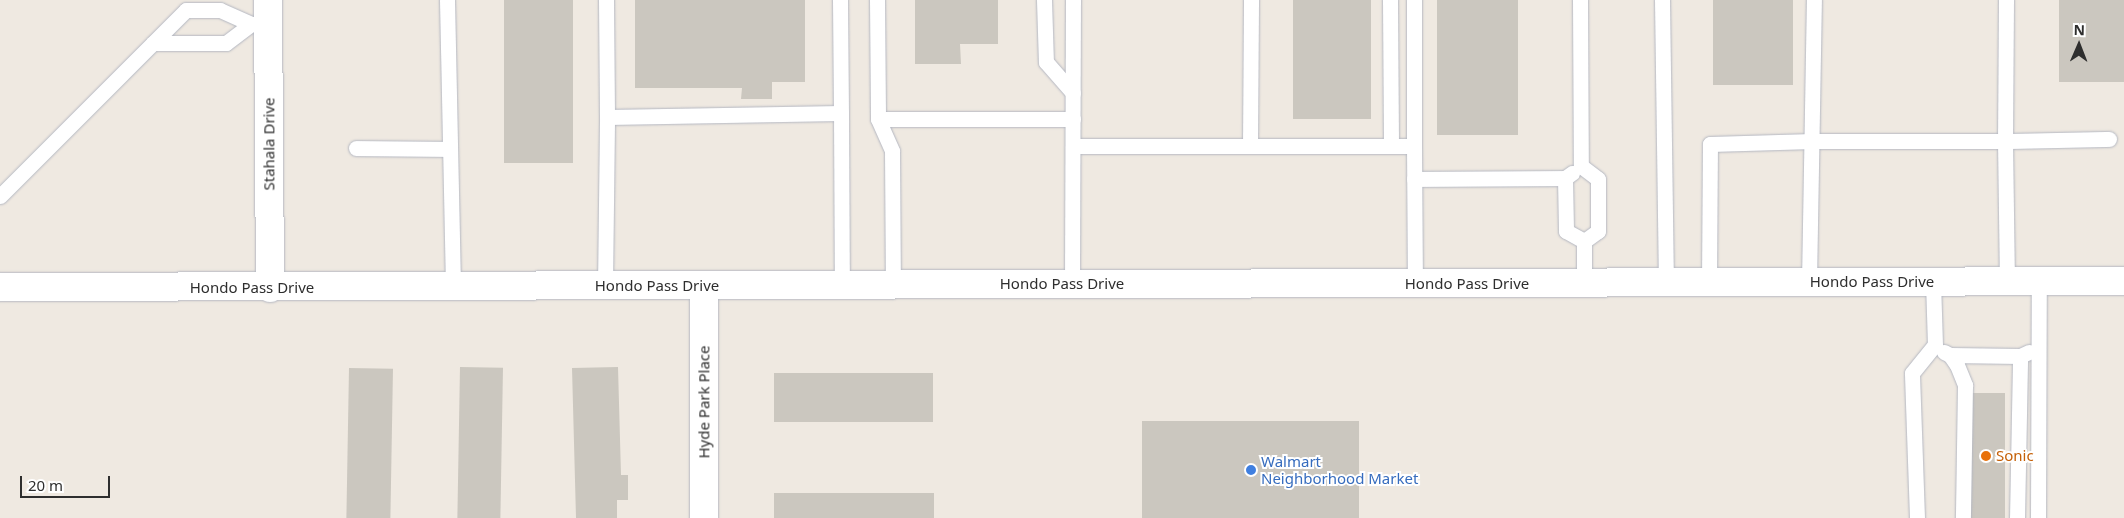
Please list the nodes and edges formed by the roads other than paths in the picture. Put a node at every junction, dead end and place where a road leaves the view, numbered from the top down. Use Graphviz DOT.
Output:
graph roads {
  1 [pos="447,0"];
  2 [pos="606,0"];
  3 [pos="840,0"];
  4 [pos="877,0"];
  5 [pos="1044,0"];
  6 [pos="1073,0"];
  7 [pos="1250,0"];
  8 [pos="1390,0"];
  9 [pos="1414,0"];
  10 [pos="1580,0"];
  11 [pos="1662,0"];
  12 [pos="1814,0"];
  13 [pos="2006,0"];
  14 [pos="183,3"];
  15 [pos="263,16"];
  16 [pos="153,43"];
  17 [pos="1073,93"];
  18 [pos="841,113"];
  19 [pos="607,117"];
  20 [pos="878,119"];
  21 [pos="1073,119"];
  22 [pos="2109,139"];
  23 [pos="1813,141"];
  24 [pos="2005,141"];
  25 [pos="1073,146"];
  26 [pos="1250,146"];
  27 [pos="1391,146"];
  28 [pos="1414,146"];
  29 [pos="356,148"];
  30 [pos="448,149"];
  31 [pos="1581,166"];
  32 [pos="1565,178"];
  33 [pos="1414,179"];
  34 [pos="0,196"];
  35 [pos="1584,241"];
  36 [pos="1933,281"];
  37 [pos="2039,281"];
  38 [pos="2124,281"];
  39 [pos="1809,282"];
  40 [pos="2007,282"];
  41 [pos="1072,283"];
  42 [pos="1666,283"];
  43 [pos="1710,283"];
  44 [pos="842,284"];
  45 [pos="893,284"];
  46 [pos="1415,284"];
  47 [pos="1584,284"];
  48 [pos="605,286"];
  49 [pos="704,286"];
  50 [pos="0,287"];
  51 [pos="270,288"];
  52 [pos="453,288"];
  53 [pos="1935,345"];
  54 [pos="2039,348"];
  55 [pos="1950,355"];
  56 [pos="2020,356"];
  57 [pos="704,518"];
  58 [pos="1917,518"];
  59 [pos="1963,518"];
  60 [pos="2018,518"];
  61 [pos="2038,518"];
  1 -- 30 [label="lane"];
  2 -- 19 [label="lane"];
  3 -- 18 [label="lane"];
  4 -- 20 [label="lane"];
  5 -- 17 [label="lane"];
  6 -- 17 [label="lane"];
  7 -- 26 [label="lane"];
  8 -- 27 [label="lane"];
  9 -- 28 [label="lane"];
  10 -- 31 [label="lane"];
  11 -- 42 [label="lane"];
  12 -- 23 [label="lane"];
  13 -- 24 [label="lane"];
  14 -- 15 [label="lane"];
  14 -- 16 [label="lane"];
  15 -- 16 [label="lane"];
  15 -- 51 [label="main road, Stahala Drive"];
  16 -- 34 [label="lane"];
  17 -- 21 [label="lane"];
  18 -- 19 [label="lane"];
  18 -- 44 [label="lane"];
  19 -- 48 [label="lane"];
  20 -- 21 [label="lane"];
  20 -- 45 [label="lane"];
  21 -- 25 [label="lane"];
  22 -- 24 [label="lane"];
  23 -- 24 [label="lane"];
  23 -- 39 [label="lane"];
  23 -- 43 [label="lane"];
  24 -- 40 [label="lane"];
  25 -- 26 [label="lane"];
  25 -- 41 [label="lane"];
  26 -- 27 [label="lane"];
  27 -- 28 [label="lane"];
  28 -- 33 [label="lane"];
  29 -- 30 [label="lane"];
  30 -- 52 [label="lane"];
  31 -- 32 [label="lane"];
  31 -- 35 [label="lane"];
  32 -- 33 [label="lane"];
  32 -- 35 [label="lane"];
  33 -- 46 [label="lane"];
  35 -- 47 [label="lane"];
  36 -- 39 [label="main road, Hondo Pass Drive"];
  36 -- 40 [label="main road, Hondo Pass Drive"];
  36 -- 53 [label="lane"];
  37 -- 38 [label="main road, Hondo Pass Drive"];
  37 -- 40 [label="main road, Hondo Pass Drive"];
  37 -- 54 [label="lane"];
  39 -- 43 [label="main road, Hondo Pass Drive"];
  41 -- 45 [label="main road, Hondo Pass Drive"];
  41 -- 46 [label="main road, Hondo Pass Drive"];
  42 -- 43 [label="main road, Hondo Pass Drive"];
  42 -- 47 [label="main road, Hondo Pass Drive"];
  44 -- 45 [label="main road, Hondo Pass Drive"];
  44 -- 49 [label="main road, Hondo Pass Drive"];
  46 -- 47 [label="main road, Hondo Pass Drive"];
  48 -- 49 [label="main road, Hondo Pass Drive"];
  48 -- 52 [label="main road, Hondo Pass Drive"];
  49 -- 57 [label="main road, Hyde Park Place"];
  50 -- 51 [label="main road, Hondo Pass Drive"];
  51 -- 52 [label="main road, Hondo Pass Drive"];
  53 -- 55 [label="lane"];
  53 -- 58 [label="lane"];
  54 -- 56 [label="lane"];
  54 -- 61 [label="lane"];
  55 -- 56 [label="lane"];
  55 -- 59 [label="lane"];
  56 -- 60 [label="lane"];
}
